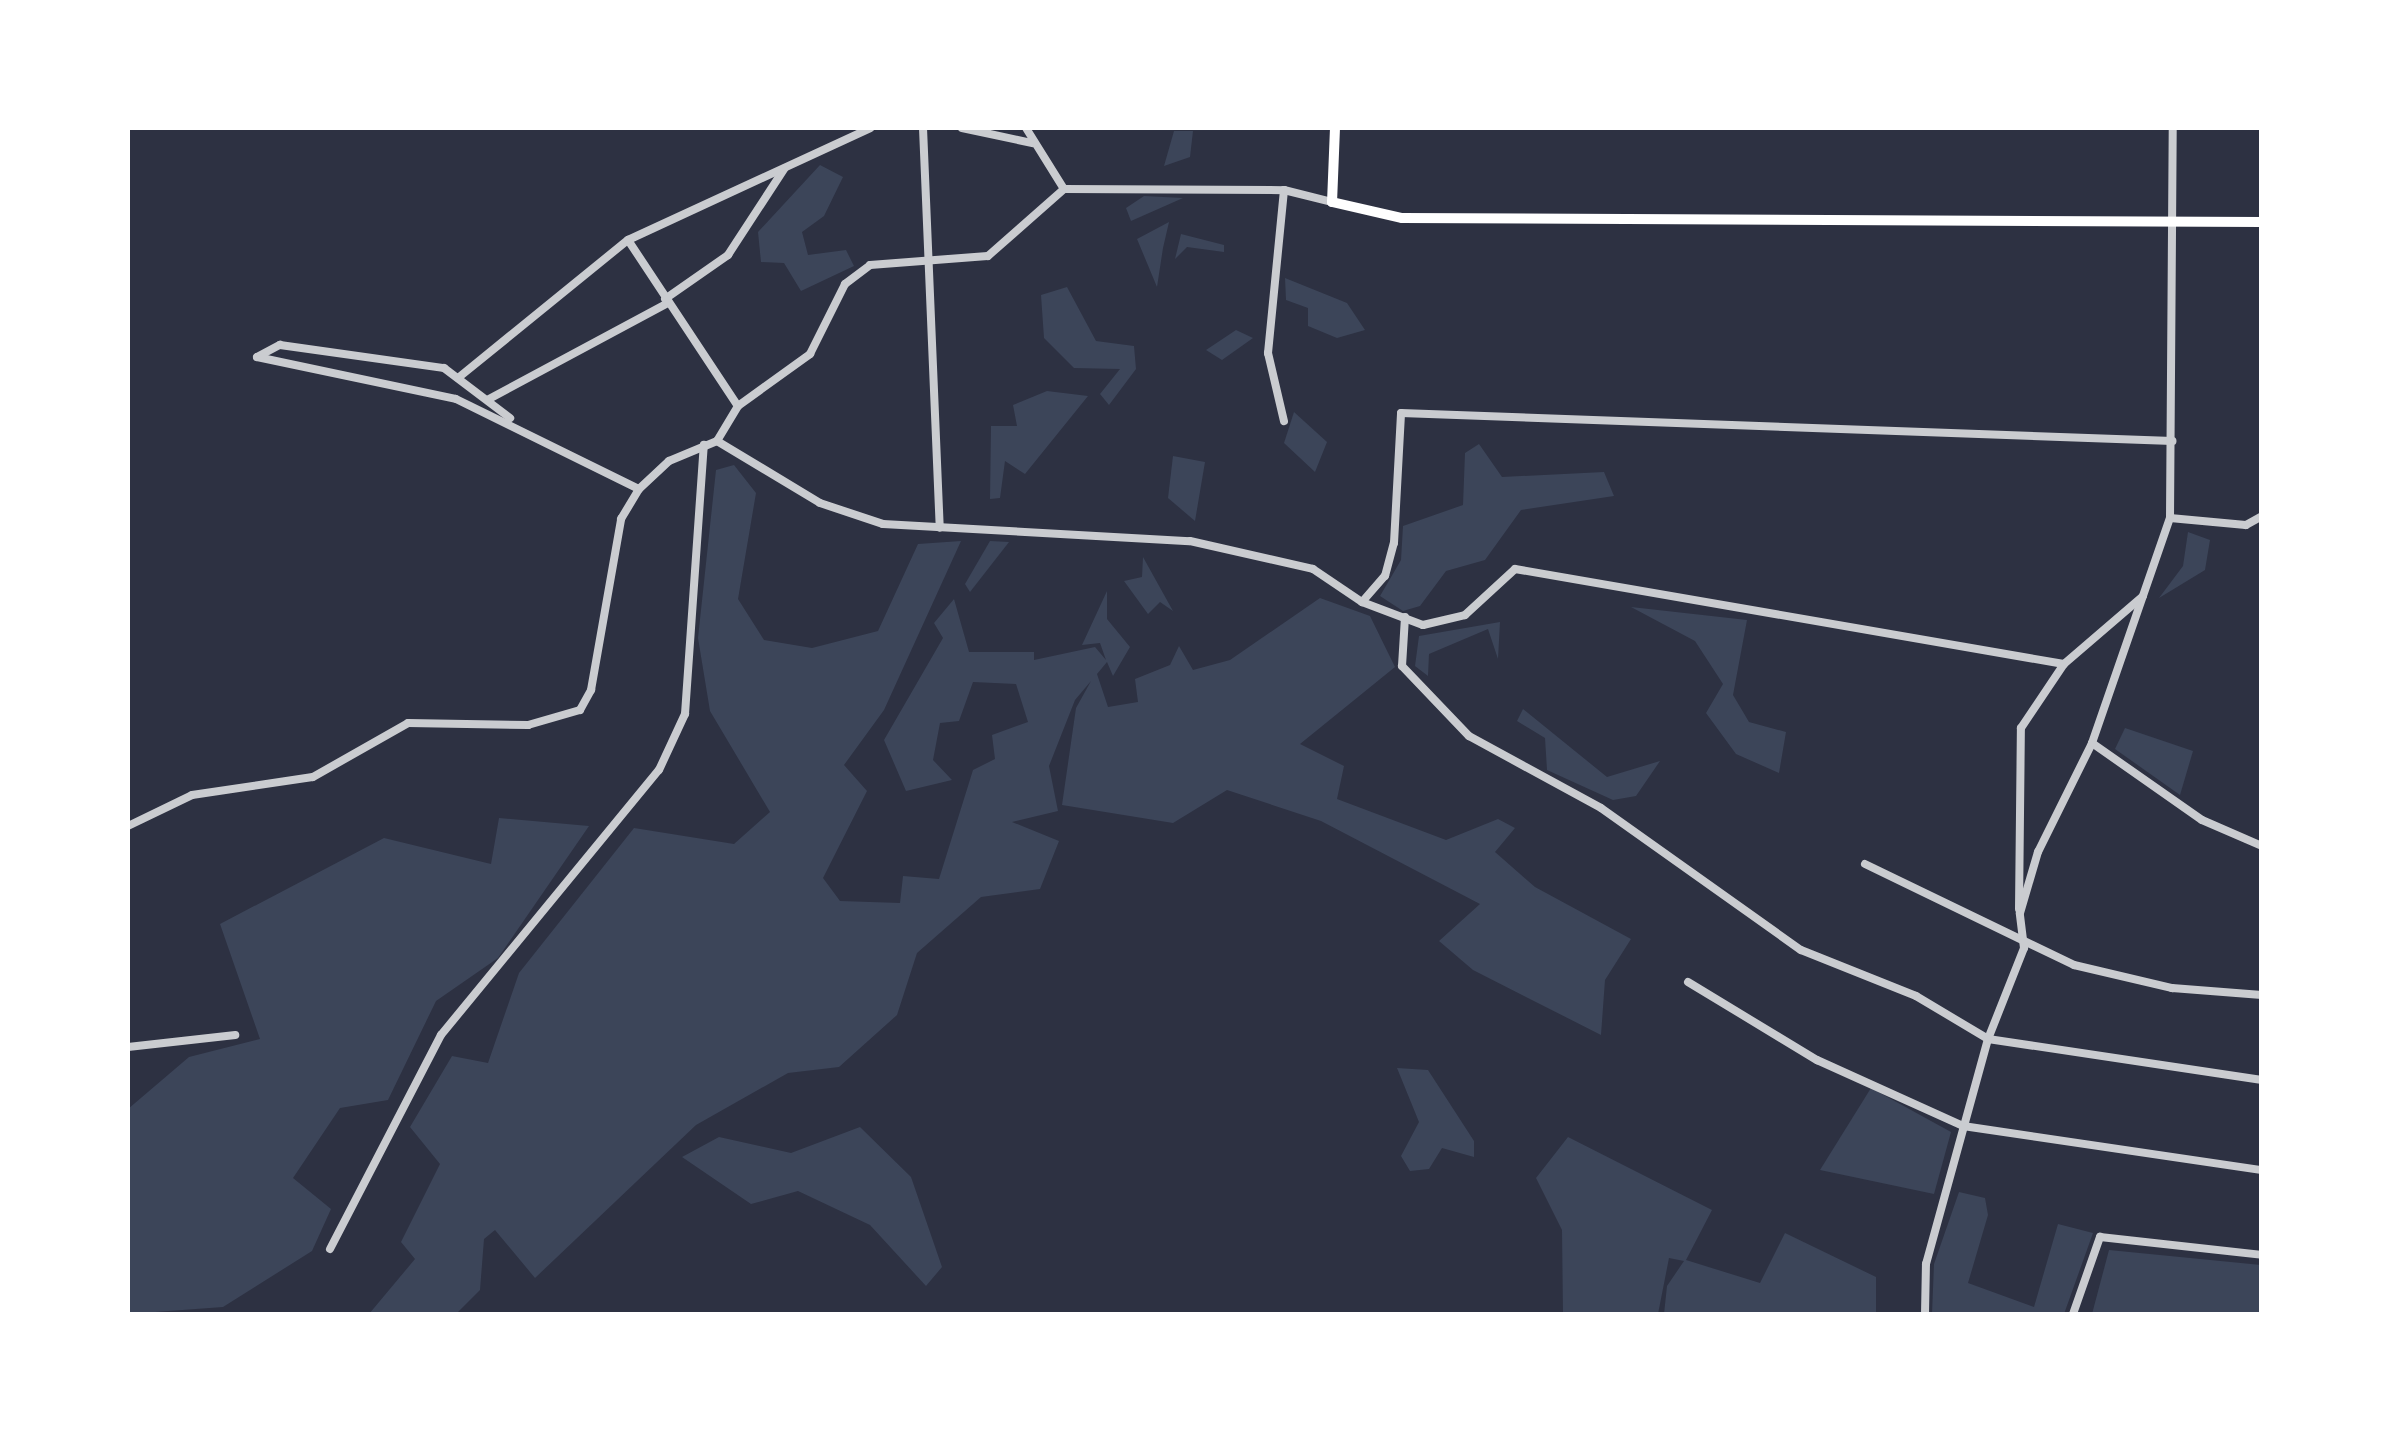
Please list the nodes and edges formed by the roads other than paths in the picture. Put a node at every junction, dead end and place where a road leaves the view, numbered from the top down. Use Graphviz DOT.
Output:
graph roads {
  1 [pos="870,128"];
  2 [pos="923,128"];
  3 [pos="962,128"];
  4 [pos="1026,128"];
  5 [pos="1335,128"];
  6 [pos="2173,128"];
  7 [pos="1032,143"];
  8 [pos="784,168"];
  9 [pos="1064,190"];
  10 [pos="1284,190"];
  11 [pos="1332,202"];
  12 [pos="2173,219"];
  13 [pos="2262,222"];
  14 [pos="628,240"];
  15 [pos="931,262"];
  16 [pos="666,301"];
  17 [pos="458,378"];
  18 [pos="489,398"];
  19 [pos="738,406"];
  20 [pos="1284,421"];
  21 [pos="515,423"];
  22 [pos="716,441"];
  23 [pos="2172,442"];
  24 [pos="704,445"];
  25 [pos="639,489"];
  26 [pos="2262,516"];
  27 [pos="2170,518"];
  28 [pos="940,528"];
  29 [pos="2143,596"];
  30 [pos="1362,602"];
  31 [pos="1405,617"];
  32 [pos="2064,664"];
  33 [pos="2092,743"];
  34 [pos="128,826"];
  35 [pos="2262,846"];
  36 [pos="1864,864"];
  37 [pos="2020,913"];
  38 [pos="2024,948"];
  39 [pos="1688,982"];
  40 [pos="2262,994"];
  41 [pos="235,1035"];
  42 [pos="1988,1039"];
  43 [pos="128,1048"];
  44 [pos="2262,1080"];
  45 [pos="1963,1126"];
  46 [pos="2262,1170"];
  47 [pos="330,1249"];
  48 [pos="2262,1254"];
  49 [pos="1925,1314"];
  50 [pos="2073,1314"];
  1 -- 8 [label="street"];
  2 -- 15 [label="street"];
  3 -- 7 [label="street"];
  4 -- 7 [label="street"];
  5 -- 11 [label="main road"];
  6 -- 12 [label="street"];
  7 -- 9 [label="street"];
  8 -- 14 [label="street"];
  8 -- 16 [label="street"];
  9 -- 10 [label="street"];
  9 -- 15 [label="street"];
  10 -- 11 [label="street"];
  10 -- 20 [label="street"];
  11 -- 12 [label="main road"];
  12 -- 13 [label="main road"];
  12 -- 23 [label="street"];
  14 -- 16 [label="street"];
  14 -- 17 [label="street"];
  15 -- 19 [label="street"];
  15 -- 28 [label="street"];
  16 -- 18 [label="street"];
  16 -- 19 [label="street"];
  17 -- 18 [label="street"];
  17 -- 21 [label="street"];
  18 -- 21 [label="street"];
  19 -- 22 [label="street"];
  21 -- 25 [label="street"];
  22 -- 24 [label="street"];
  22 -- 28 [label="street"];
  23 -- 27 [label="street"];
  23 -- 30 [label="street"];
  24 -- 25 [label="street"];
  24 -- 47 [label="street"];
  25 -- 34 [label="street"];
  26 -- 27 [label="street"];
  27 -- 29 [label="street"];
  28 -- 30 [label="street"];
  29 -- 32 [label="street"];
  29 -- 33 [label="street"];
  30 -- 31 [label="street"];
  31 -- 32 [label="street"];
  31 -- 42 [label="street"];
  32 -- 37 [label="street"];
  33 -- 35 [label="street"];
  33 -- 37 [label="street"];
  36 -- 38 [label="street"];
  37 -- 38 [label="street"];
  38 -- 40 [label="street"];
  38 -- 42 [label="street"];
  39 -- 45 [label="street"];
  41 -- 43 [label="street"];
  42 -- 44 [label="street"];
  42 -- 45 [label="street"];
  45 -- 46 [label="street"];
  45 -- 49 [label="street"];
  48 -- 50 [label="street"];
}
